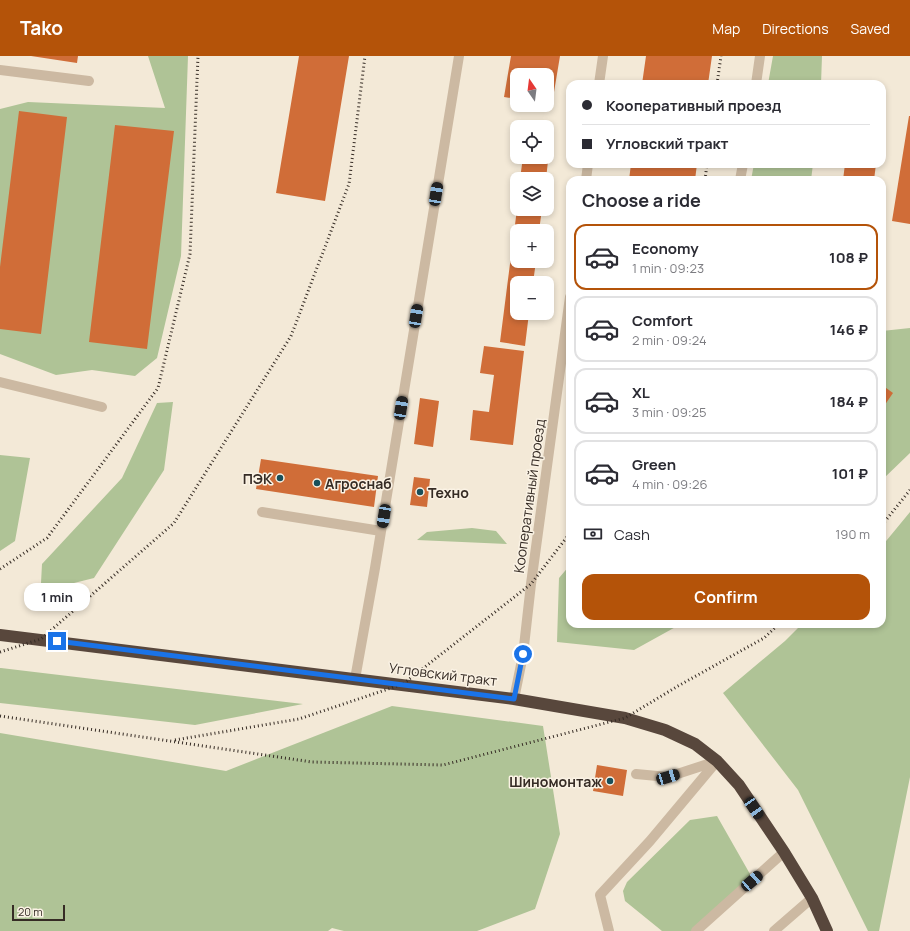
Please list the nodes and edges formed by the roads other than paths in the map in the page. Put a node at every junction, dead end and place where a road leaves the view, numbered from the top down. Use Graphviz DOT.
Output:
graph roads {
  1 [pos="459,56"];
  2 [pos="603,56"];
  3 [pos="760,56"];
  4 [pos="0,70"];
  5 [pos="600,80"];
  6 [pos="757,80"];
  7 [pos="89,81"];
  8 [pos="566,326"];
  9 [pos="0,382"];
  10 [pos="102,407"];
  11 [pos="262,512"];
  12 [pos="381,531"];
  13 [pos="0,635"];
  14 [pos="355,679"];
  15 [pos="514,699"];
  16 [pos="717,761"];
  17 [pos="636,774"];
  18 [pos="784,852"];
  19 [pos="812,898"];
  20 [pos="609,931"];
  21 [pos="696,931"];
  22 [pos="774,931"];
  23 [pos="828,931"];
  1 -- 12 [label="street"];
  2 -- 5 [label="street"];
  3 -- 6 [label="street"];
  4 -- 7 [label="street"];
  8 -- 15 [label="street, Кооперативный проезд"];
  9 -- 10 [label="street"];
  11 -- 12 [label="street"];
  12 -- 14 [label="street"];
  13 -- 14 [label="highway, Угловский тракт"];
  14 -- 15 [label="highway, Угловский тракт"];
  15 -- 16 [label="highway, Угловский тракт"];
  16 -- 17 [label="street"];
  16 -- 18 [label="highway, Угловский тракт"];
  16 -- 20 [label="street"];
  18 -- 19 [label="highway, Угловский тракт"];
  18 -- 21 [label="street"];
  19 -- 22 [label="street"];
  19 -- 23 [label="highway, Угловский тракт"];
}
